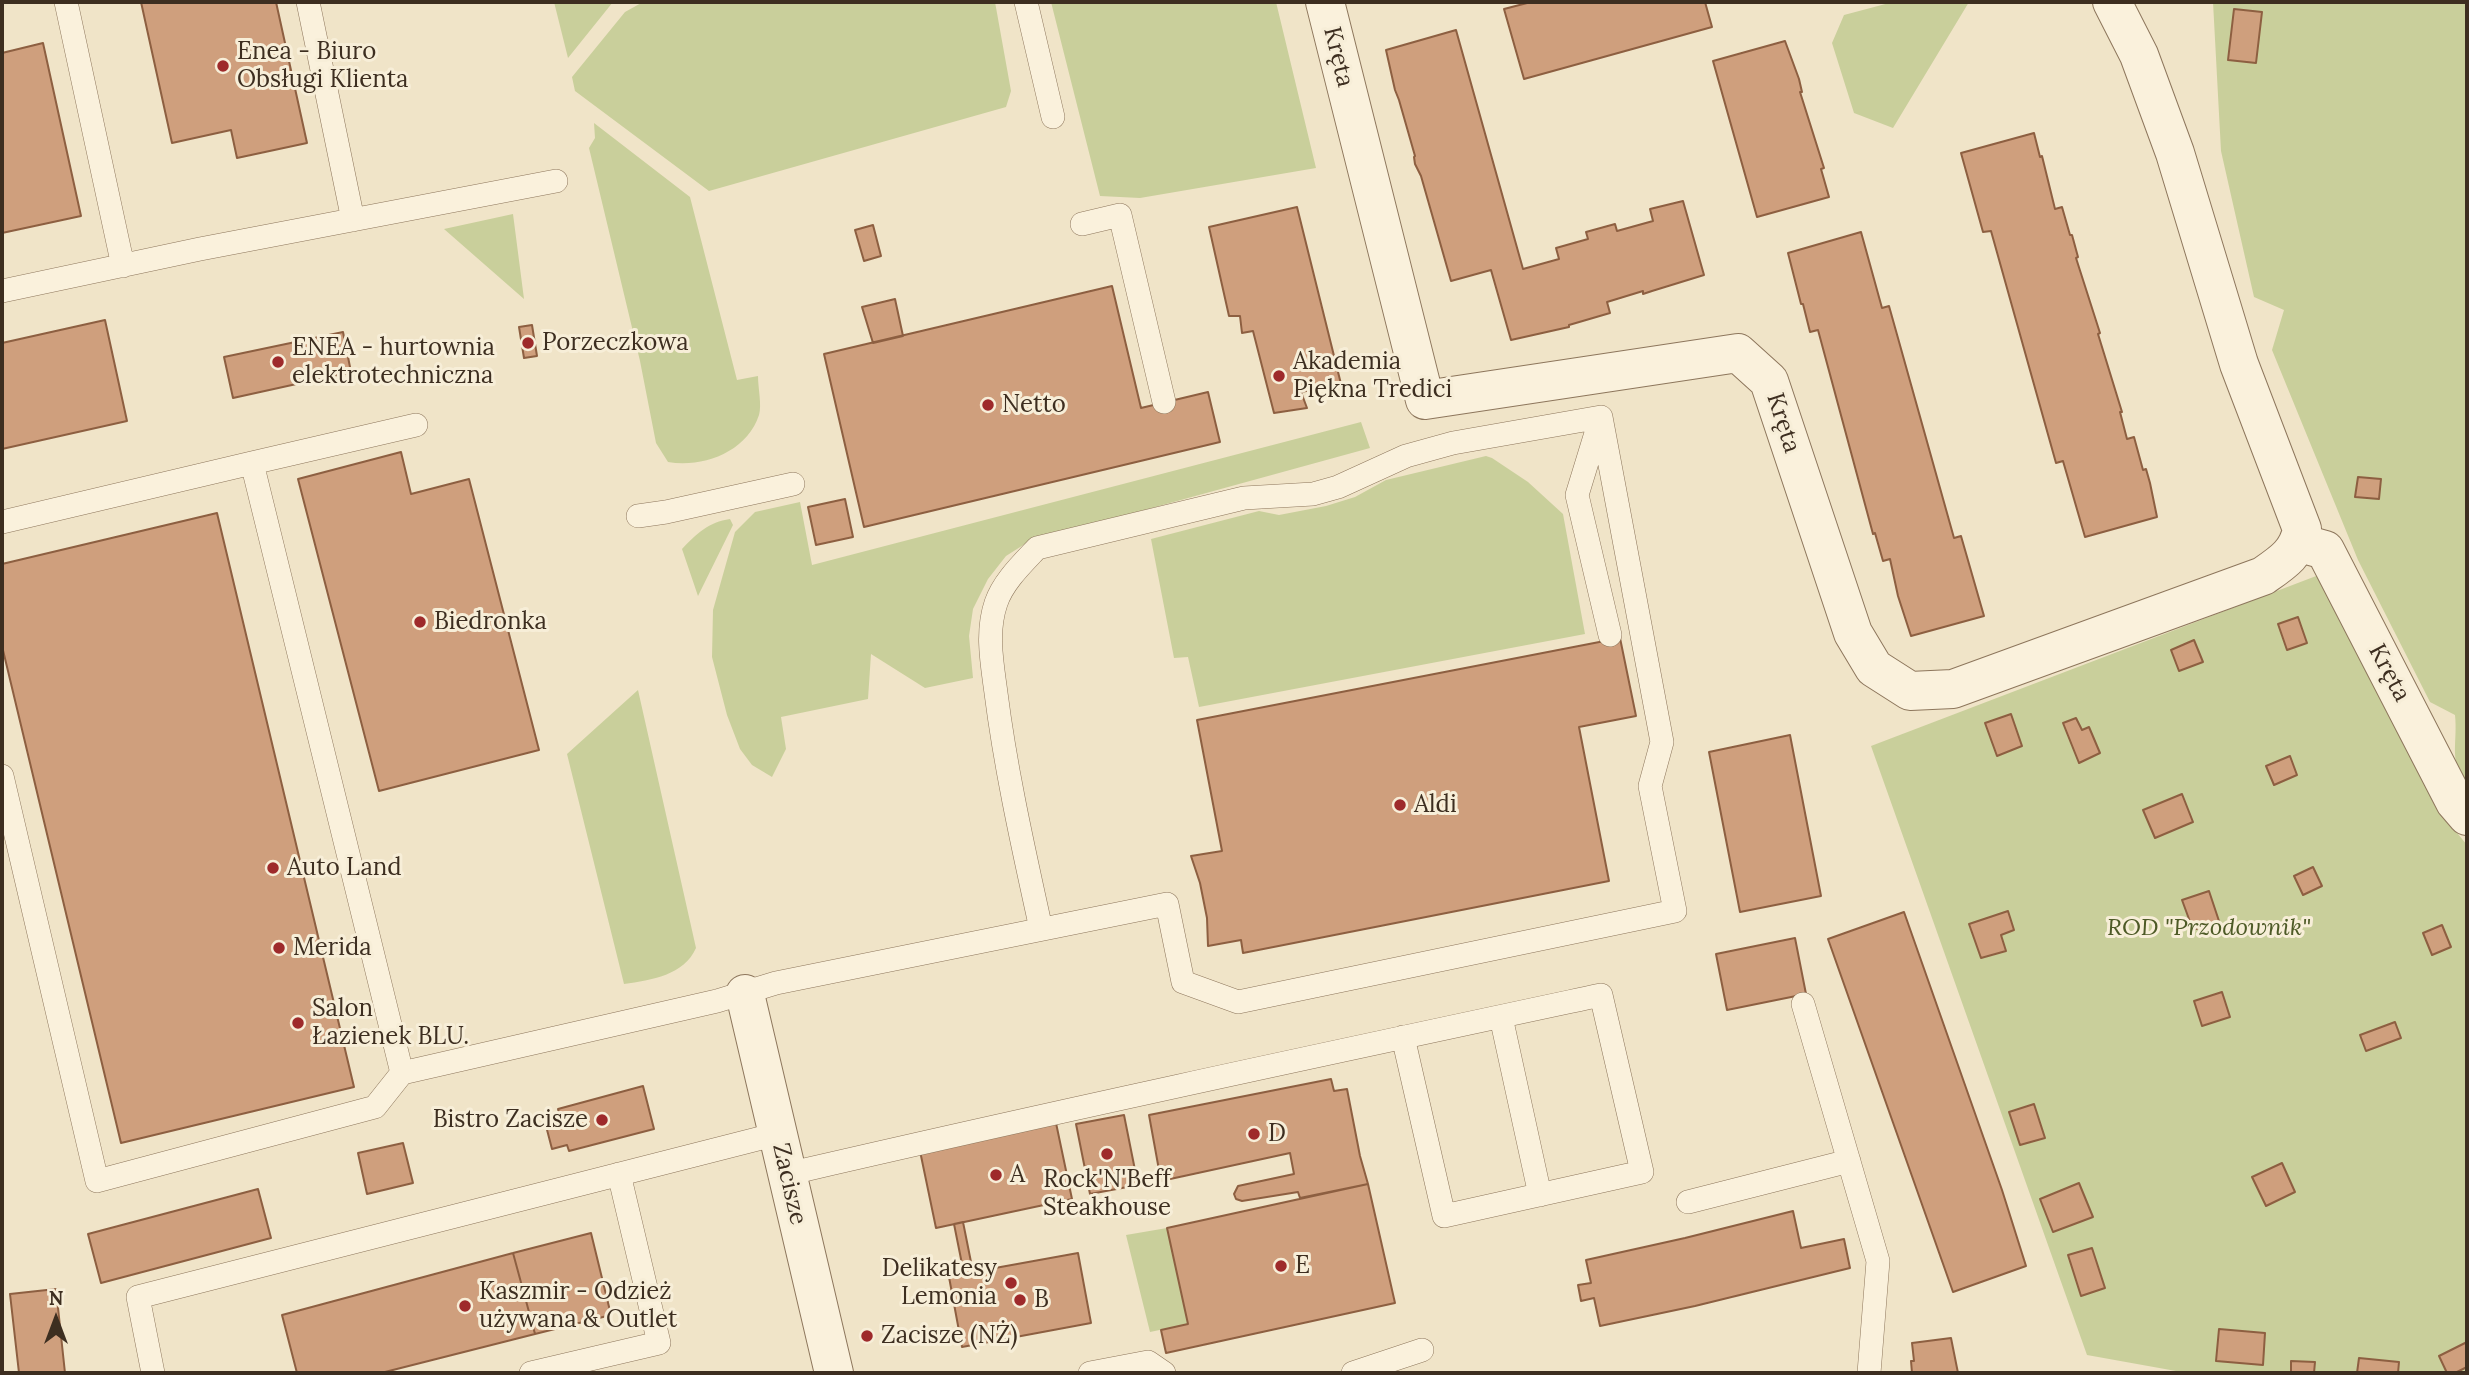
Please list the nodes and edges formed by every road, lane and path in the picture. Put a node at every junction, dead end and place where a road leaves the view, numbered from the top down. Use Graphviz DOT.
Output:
graph roads {
  1 [pos="66,2"];
  2 [pos="308,2"];
  3 [pos="1026,2"];
  4 [pos="1325,2"];
  5 [pos="2112,2"];
  6 [pos="1053,117"];
  7 [pos="556,181"];
  8 [pos="353,220"];
  9 [pos="1082,224"];
  10 [pos="123,266"];
  11 [pos="2,292"];
  12 [pos="1164,402"];
  13 [pos="1601,417"];
  14 [pos="416,425"];
  15 [pos="252,463"];
  16 [pos="793,484"];
  17 [pos="638,516"];
  18 [pos="2,522"];
  19 [pos="2300,542"];
  20 [pos="1610,635"];
  21 [pos="2,776"];
  22 [pos="2467,817"];
  23 [pos="1041,929"];
  24 [pos="745,994"];
  25 [pos="1803,1004"];
  26 [pos="1501,1017"];
  27 [pos="1403,1037"];
  28 [pos="402,1073"];
  29 [pos="777,1134"];
  30 [pos="1849,1161"];
  31 [pos="619,1174"];
  32 [pos="787,1174"];
  33 [pos="1540,1195"];
  34 [pos="1688,1202"];
  35 [pos="1422,1350"];
  36 [pos="153,1373"];
  37 [pos="531,1373"];
  38 [pos="834,1373"];
  39 [pos="1090,1373"];
  40 [pos="1164,1373"];
  41 [pos="1353,1373"];
  42 [pos="1869,1373"];
  1 -- 10 [label="lane"];
  2 -- 8 [label="lane"];
  3 -- 6 [label="lane"];
  4 -- 19 [label="street, Kręta"];
  5 -- 19 [label="street"];
  7 -- 8 [label="lane"];
  8 -- 10 [label="lane"];
  9 -- 12 [label="lane"];
  10 -- 11 [label="lane"];
  13 -- 20 [label="lane"];
  13 -- 23 [label="lane"];
  13 -- 23 [label="lane"];
  14 -- 15 [label="lane"];
  15 -- 18 [label="lane"];
  15 -- 28 [label="lane"];
  16 -- 17 [label="lane"];
  19 -- 22 [label="street, Kręta"];
  21 -- 28 [label="lane"];
  23 -- 24 [label="lane"];
  24 -- 28 [label="lane"];
  24 -- 29 [label="street, Zacisze"];
  25 -- 30 [label="lane"];
  26 -- 27 [label="lane"];
  26 -- 33 [label="lane"];
  26 -- 33 [label="lane"];
  27 -- 32 [label="lane"];
  27 -- 33 [label="lane"];
  29 -- 31 [label="lane"];
  29 -- 32 [label="street, Zacisze"];
  30 -- 34 [label="lane"];
  30 -- 42 [label="lane"];
  31 -- 36 [label="lane"];
  31 -- 37 [label="lane"];
  32 -- 38 [label="street, Zacisze"];
  35 -- 41 [label="lane"];
  39 -- 40 [label="lane"];
}
